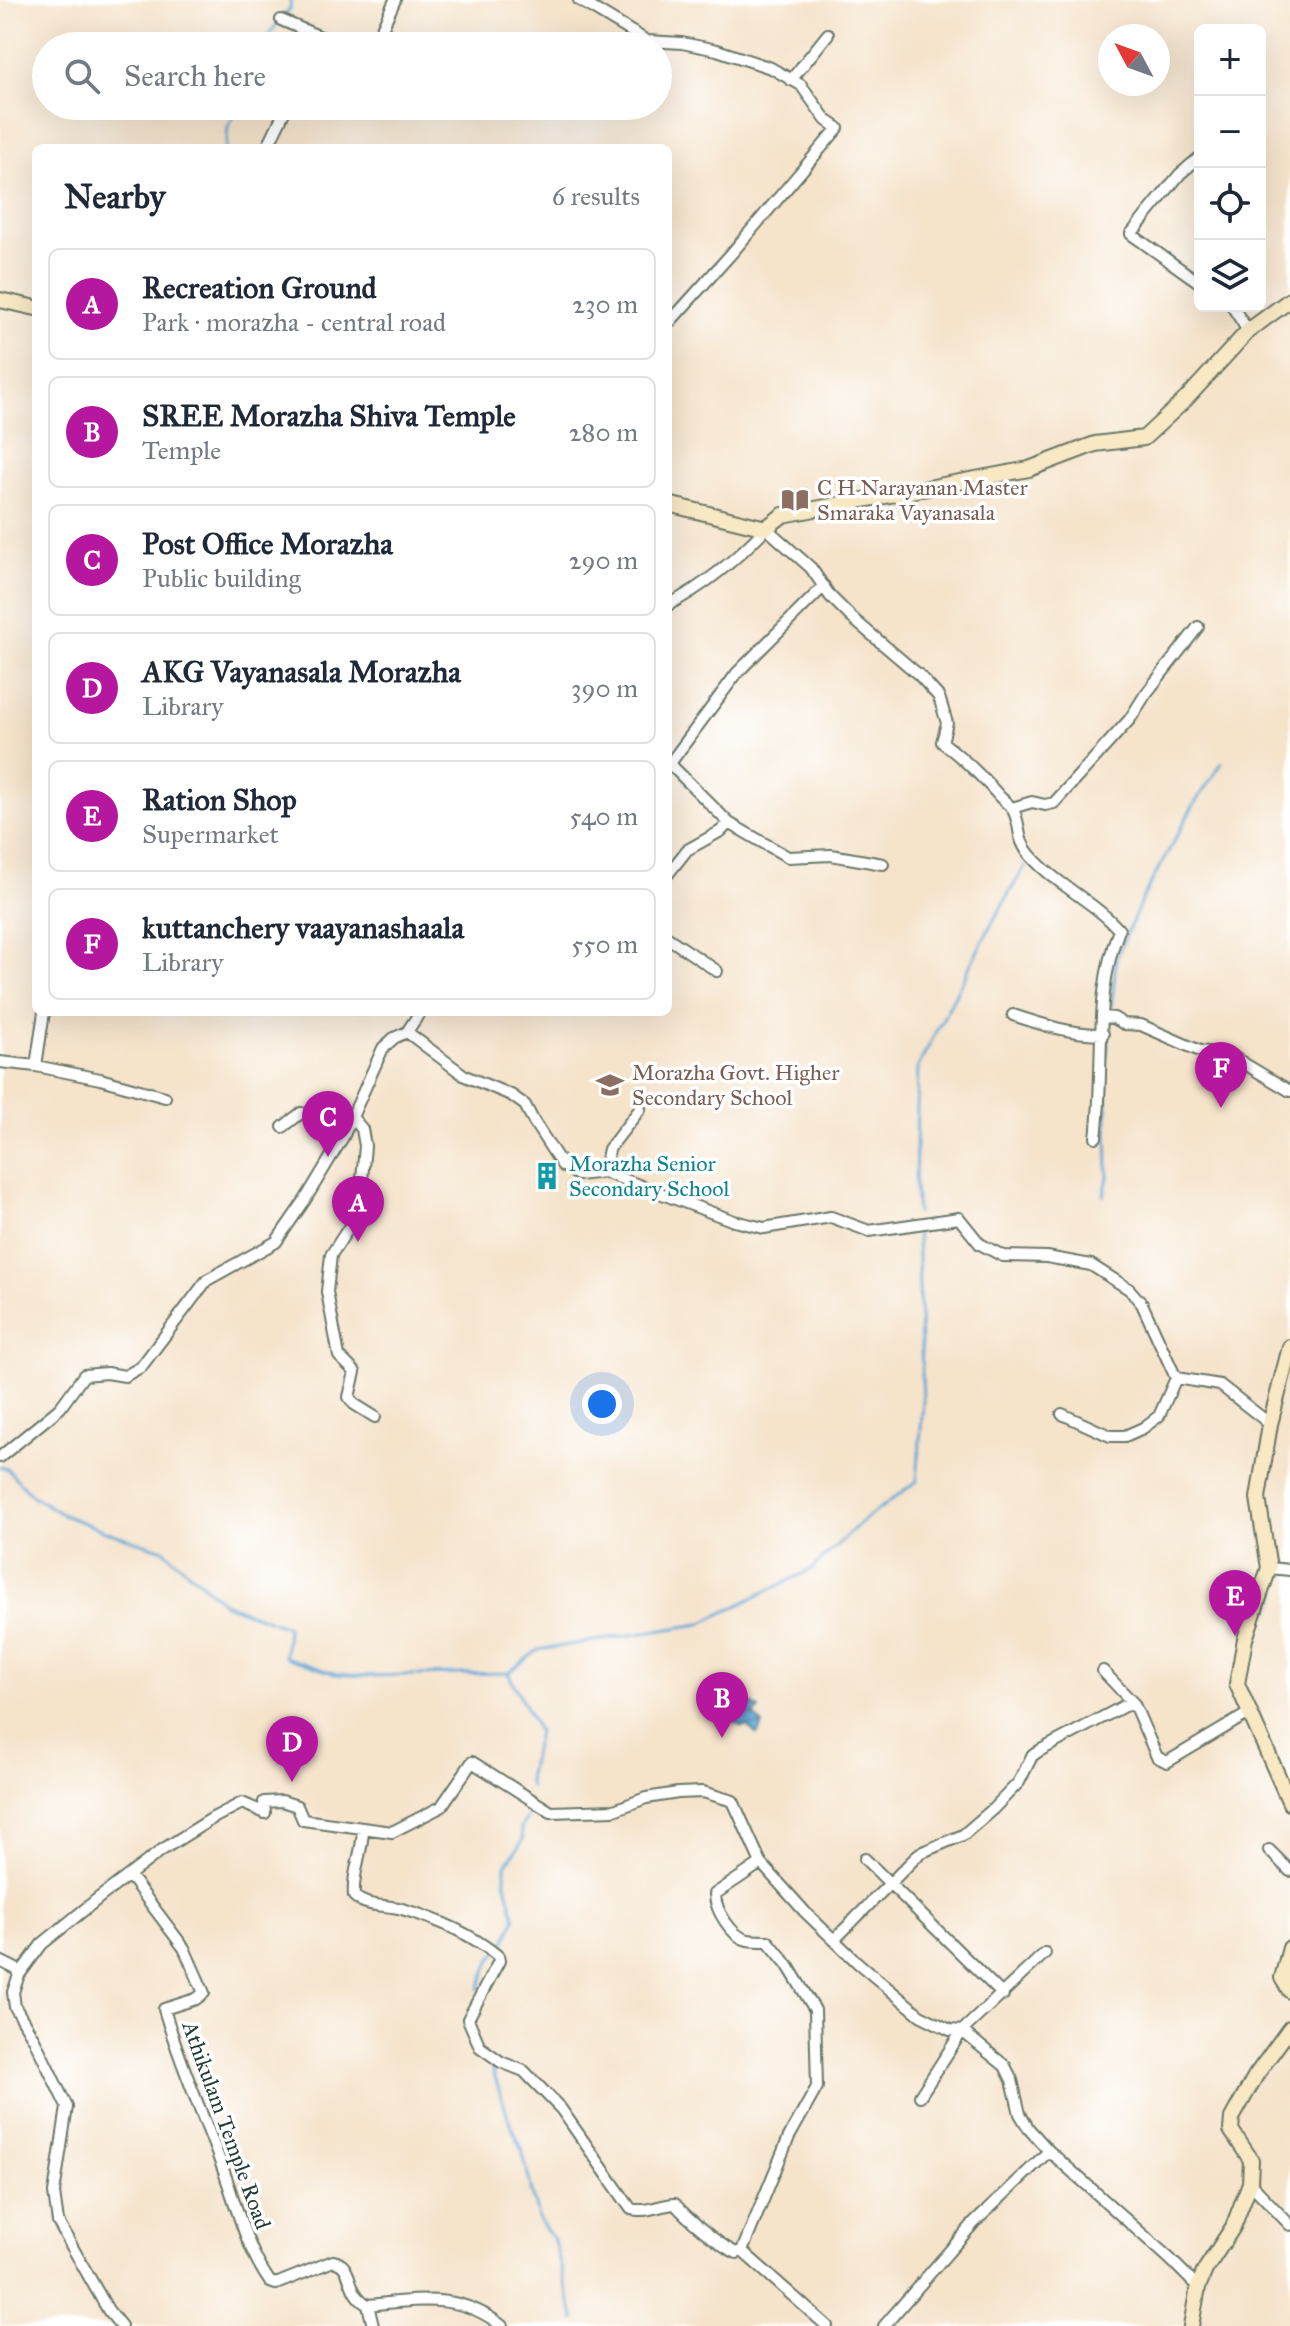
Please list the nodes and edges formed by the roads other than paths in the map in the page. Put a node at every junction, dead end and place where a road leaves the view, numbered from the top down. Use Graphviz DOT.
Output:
graph roads {
  1 [pos="395,0"];
  2 [pos="579,0"];
  3 [pos="281,20"];
  4 [pos="303,32"];
  5 [pos="380,32"];
  6 [pos="632,32"];
  7 [pos="828,34"];
  8 [pos="672,42"];
  9 [pos="791,80"];
  10 [pos="280,120"];
  11 [pos="269,144"];
  12 [pos="1194,162"];
  13 [pos="1194,279"];
  14 [pos="0,300"];
  15 [pos="1290,300"];
  16 [pos="32,307"];
  17 [pos="1236,312"];
  18 [pos="672,320"];
  19 [pos="1248,331"];
  20 [pos="672,505"];
  21 [pos="766,528"];
  22 [pos="824,586"];
  23 [pos="672,603"];
  24 [pos="1198,627"];
  25 [pos="672,761"];
  26 [pos="672,768"];
  27 [pos="1012,808"];
  28 [pos="729,823"];
  29 [pos="883,864"];
  30 [pos="672,869"];
  31 [pos="672,941"];
  32 [pos="717,971"];
  33 [pos="1013,1015"];
  34 [pos="43,1016"];
  35 [pos="417,1016"];
  36 [pos="1108,1017"];
  37 [pos="407,1032"];
  38 [pos="1103,1034"];
  39 [pos="0,1062"];
  40 [pos="36,1066"];
  41 [pos="1290,1091"];
  42 [pos="165,1097"];
  43 [pos="640,1109"];
  44 [pos="352,1117"];
  45 [pos="283,1127"];
  46 [pos="343,1137"];
  47 [pos="1096,1137"];
  48 [pos="604,1172"];
  49 [pos="1290,1347"];
  50 [pos="1176,1378"];
  51 [pos="1284,1387"];
  52 [pos="1062,1414"];
  53 [pos="375,1417"];
  54 [pos="1270,1424"];
  55 [pos="0,1457"];
  56 [pos="1269,1568"];
  57 [pos="1290,1570"];
  58 [pos="1103,1671"];
  59 [pos="1134,1704"];
  60 [pos="1249,1713"];
  61 [pos="1290,1803"];
  62 [pos="363,1828"];
  63 [pos="1269,1850"];
  64 [pos="865,1859"];
  65 [pos="761,1863"];
  66 [pos="1290,1871"];
  67 [pos="129,1875"];
  68 [pos="890,1882"];
  69 [pos="834,1940"];
  70 [pos="1290,1948"];
  71 [pos="1045,1953"];
  72 [pos="0,1961"];
  73 [pos="19,1975"];
  74 [pos="1290,1991"];
  75 [pos="1003,1995"];
  76 [pos="1290,2028"];
  77 [pos="962,2031"];
  78 [pos="920,2096"];
  79 [pos="1049,2151"];
  80 [pos="1250,2183"];
  81 [pos="1290,2225"];
  82 [pos="742,2250"];
  83 [pos="1198,2287"];
  84 [pos="368,2305"];
  85 [pos="815,2315"];
  86 [pos="121,2326"];
  87 [pos="373,2326"];
  88 [pos="502,2326"];
  89 [pos="810,2326"];
  90 [pos="827,2326"];
  91 [pos="884,2326"];
  92 [pos="1191,2326"];
  1 -- 5 [label="street"];
  2 -- 6 [label="street"];
  3 -- 4 [label="street"];
  7 -- 9 [label="street"];
  8 -- 9 [label="street"];
  9 -- 18 [label="street"];
  10 -- 11 [label="street"];
  12 -- 13 [label="street"];
  14 -- 16 [label="main road"];
  15 -- 19 [label="main road"];
  17 -- 19 [label="street"];
  19 -- 21 [label="main road"];
  20 -- 21 [label="main road"];
  21 -- 22 [label="street"];
  21 -- 23 [label="street"];
  22 -- 25 [label="street"];
  22 -- 27 [label="street"];
  24 -- 27 [label="street"];
  26 -- 28 [label="street"];
  27 -- 36 [label="street"];
  28 -- 29 [label="street"];
  28 -- 30 [label="street"];
  31 -- 32 [label="street"];
  33 -- 38 [label="street"];
  34 -- 40 [label="street"];
  35 -- 37 [label="street"];
  36 -- 38 [label="street"];
  36 -- 41 [label="street"];
  37 -- 44 [label="street"];
  37 -- 48 [label="street"];
  38 -- 47 [label="street"];
  39 -- 40 [label="street"];
  40 -- 42 [label="street"];
  43 -- 48 [label="street"];
  44 -- 46 [label="street"];
  44 -- 53 [label="street"];
  45 -- 46 [label="street"];
  46 -- 55 [label="street"];
  48 -- 50 [label="street"];
  49 -- 51 [label="main road"];
  50 -- 52 [label="street"];
  50 -- 54 [label="street"];
  51 -- 54 [label="main road"];
  54 -- 56 [label="main road"];
  56 -- 57 [label="street"];
  56 -- 60 [label="main road"];
  58 -- 59 [label="street"];
  59 -- 60 [label="street"];
  59 -- 68 [label="street"];
  60 -- 61 [label="main road"];
  62 -- 65 [label="street"];
  62 -- 67 [label="street"];
  62 -- 82 [label="street"];
  63 -- 66 [label="street"];
  64 -- 68 [label="street"];
  65 -- 69 [label="street"];
  65 -- 82 [label="street"];
  67 -- 73 [label="street"];
  67 -- 84 [label="street, Athikulam Temple Road"];
  68 -- 69 [label="street"];
  68 -- 75 [label="street"];
  69 -- 77 [label="street"];
  70 -- 74 [label="main road"];
  71 -- 75 [label="street"];
  72 -- 73 [label="street"];
  73 -- 86 [label="street"];
  75 -- 77 [label="street"];
  76 -- 80 [label="main road"];
  77 -- 78 [label="street"];
  77 -- 79 [label="street"];
  79 -- 83 [label="street"];
  79 -- 91 [label="street"];
  80 -- 81 [label="street"];
  80 -- 83 [label="main road"];
  82 -- 85 [label="street"];
  83 -- 92 [label="main road"];
  84 -- 87 [label="street, Athikulam Temple Road"];
  84 -- 88 [label="street"];
  85 -- 89 [label="street"];
  85 -- 90 [label="street"];
}
